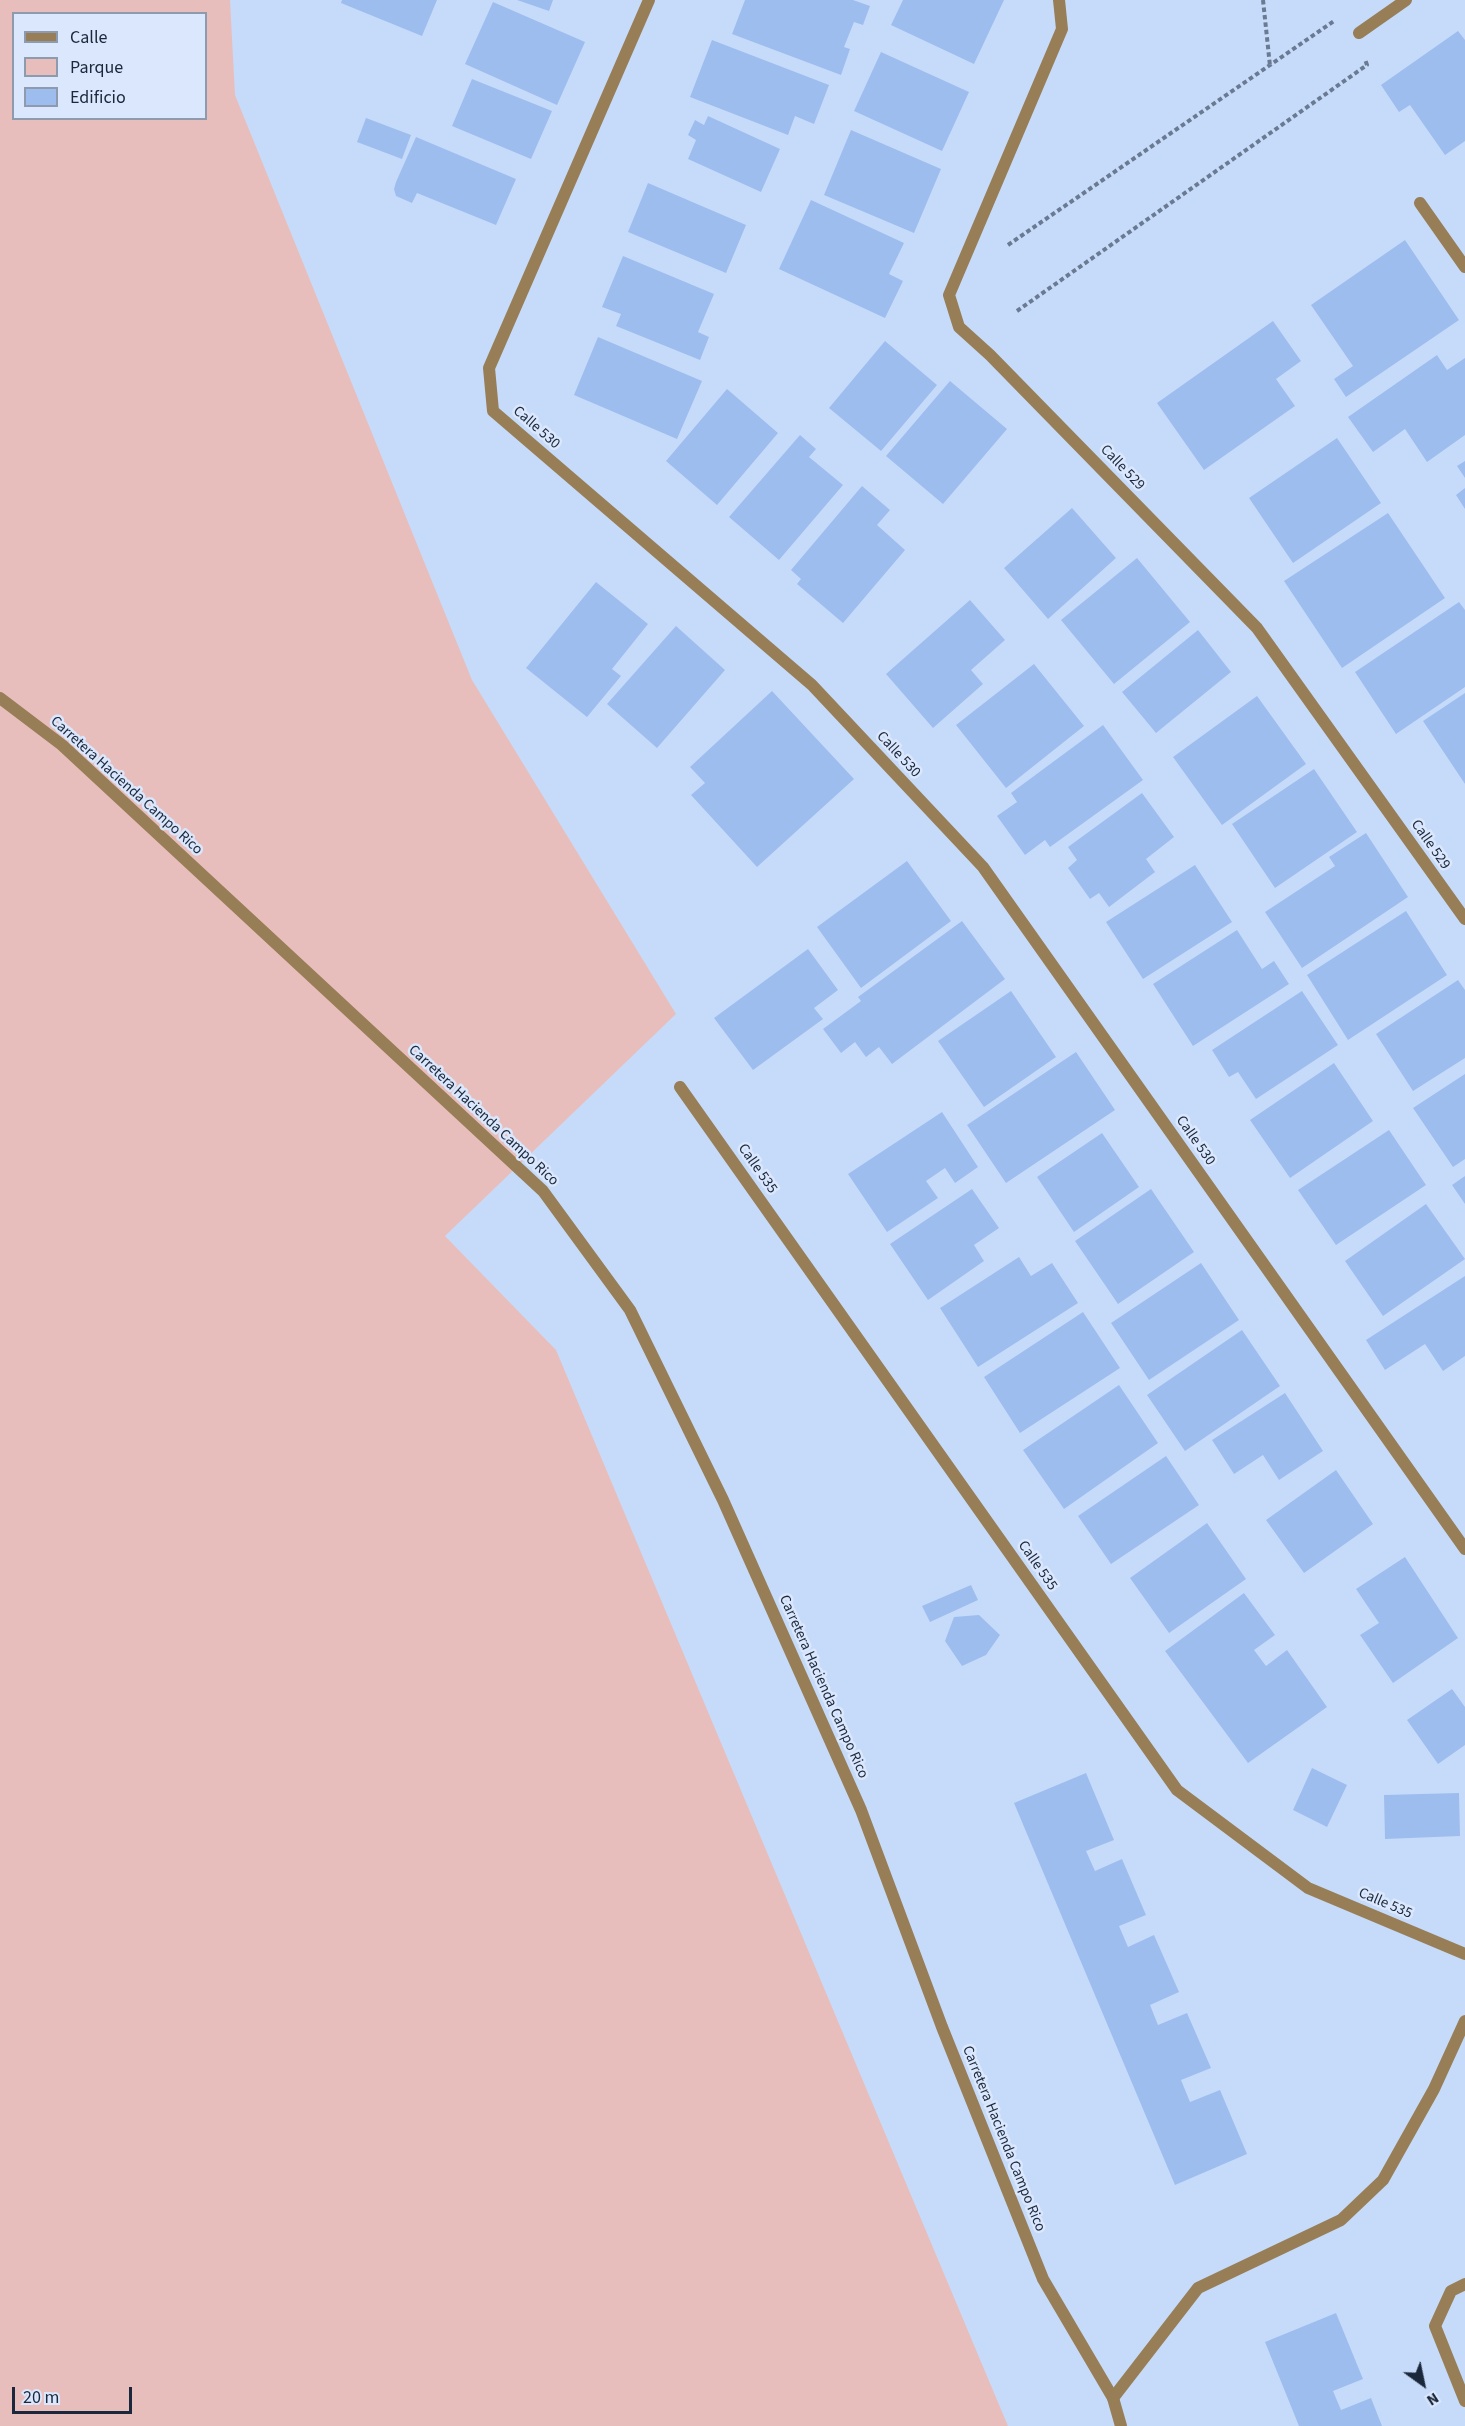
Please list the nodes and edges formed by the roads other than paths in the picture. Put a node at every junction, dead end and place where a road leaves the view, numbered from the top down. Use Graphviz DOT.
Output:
graph roads {
  1 [pos="649,0"];
  2 [pos="1059,0"];
  3 [pos="1406,0"];
  4 [pos="1359,33"];
  5 [pos="1420,203"];
  6 [pos="1465,267"];
  7 [pos="0,698"];
  8 [pos="1465,919"];
  9 [pos="680,1087"];
  10 [pos="1465,1549"];
  11 [pos="1465,1954"];
  12 [pos="1465,2020"];
  13 [pos="1465,2284"];
  14 [pos="1113,2398"];
  15 [pos="1465,2401"];
  16 [pos="1121,2426"];
  1 -- 10 [label="street, Calle 530"];
  2 -- 8 [label="street, Calle 529"];
  3 -- 4 [label="street"];
  5 -- 6 [label="street"];
  7 -- 14 [label="street, Carretera Hacienda Campo Rico"];
  9 -- 11 [label="street, Calle 535"];
  12 -- 14 [label="street"];
  13 -- 15 [label="street"];
  14 -- 16 [label="street, Carretera Hacienda Campo Rico"];
}
